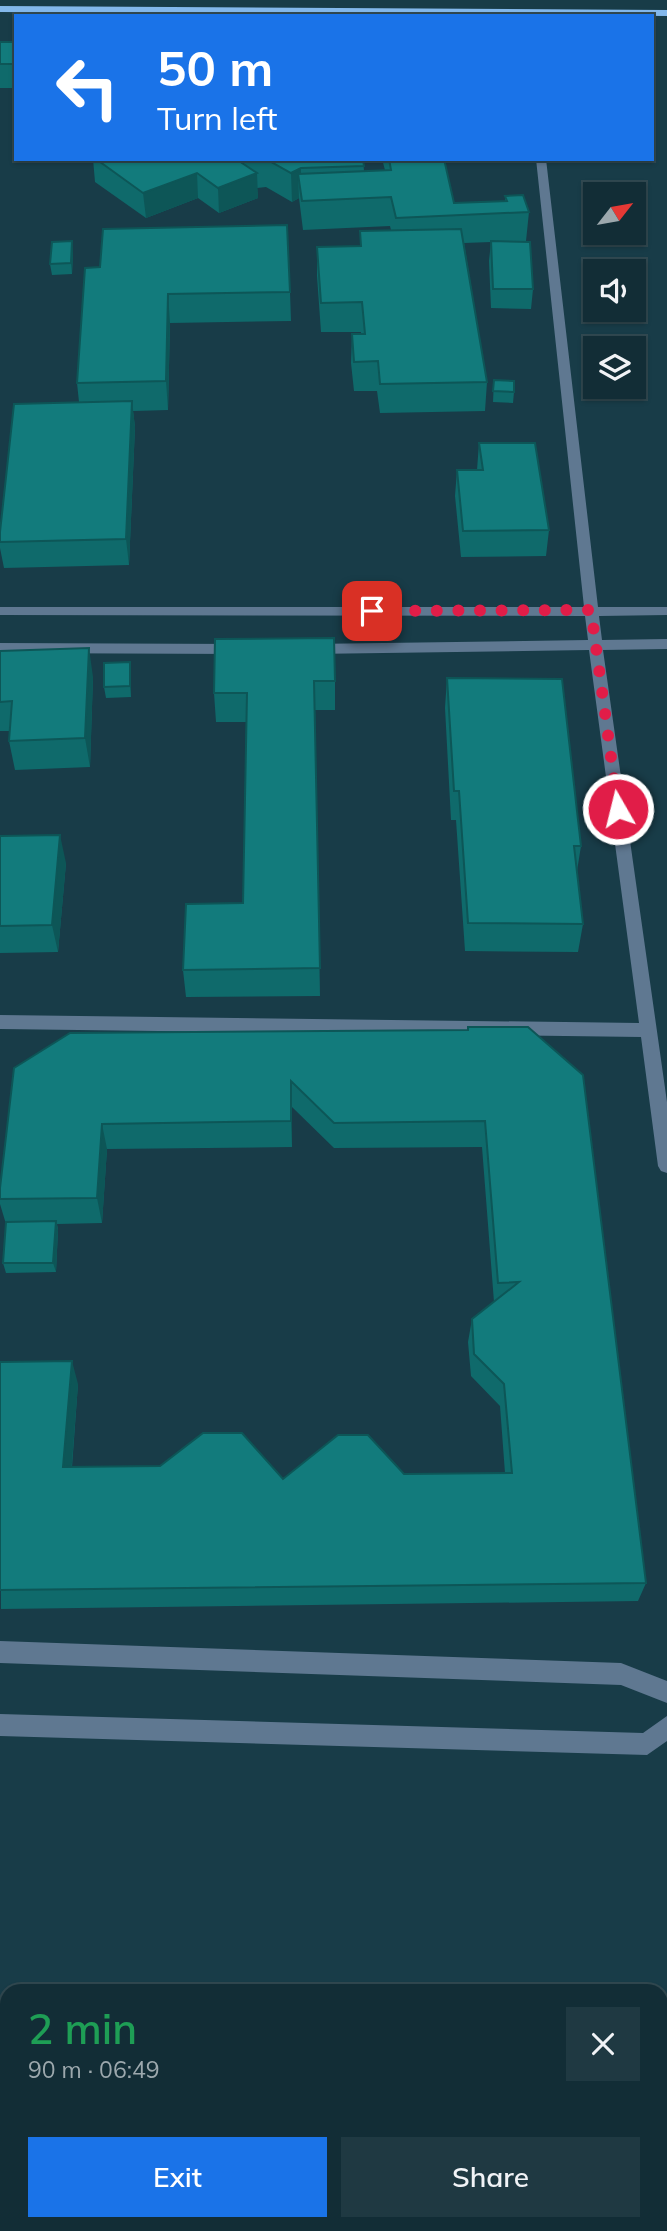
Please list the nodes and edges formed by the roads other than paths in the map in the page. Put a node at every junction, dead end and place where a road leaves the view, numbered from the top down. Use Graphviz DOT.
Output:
graph roads {
  1 [pos="0,9"];
  2 [pos="667,13"];
  3 [pos="522,14"];
  4 [pos="541,161"];
  5 [pos="591,610"];
  6 [pos="0,611"];
  7 [pos="667,611"];
  8 [pos="596,644"];
  9 [pos="667,644"];
  10 [pos="0,648"];
  11 [pos="256,649"];
  12 [pos="296,649"];
  13 [pos="0,1023"];
  14 [pos="648,1030"];
  15 [pos="667,1166"];
  16 [pos="0,1652"];
  17 [pos="667,1692"];
  18 [pos="0,1725"];
  19 [pos="667,1727"];
  1 -- 3 [label="main road"];
  2 -- 3 [label="main road"];
  4 -- 5 [label="street"];
  5 -- 6 [label="street"];
  5 -- 7 [label="street"];
  5 -- 8 [label="street"];
  8 -- 9 [label="street"];
  8 -- 12 [label="street"];
  8 -- 14 [label="street"];
  10 -- 11 [label="street"];
  13 -- 14 [label="street"];
  14 -- 15 [label="street"];
  16 -- 17 [label="street"];
  18 -- 19 [label="street"];
}
